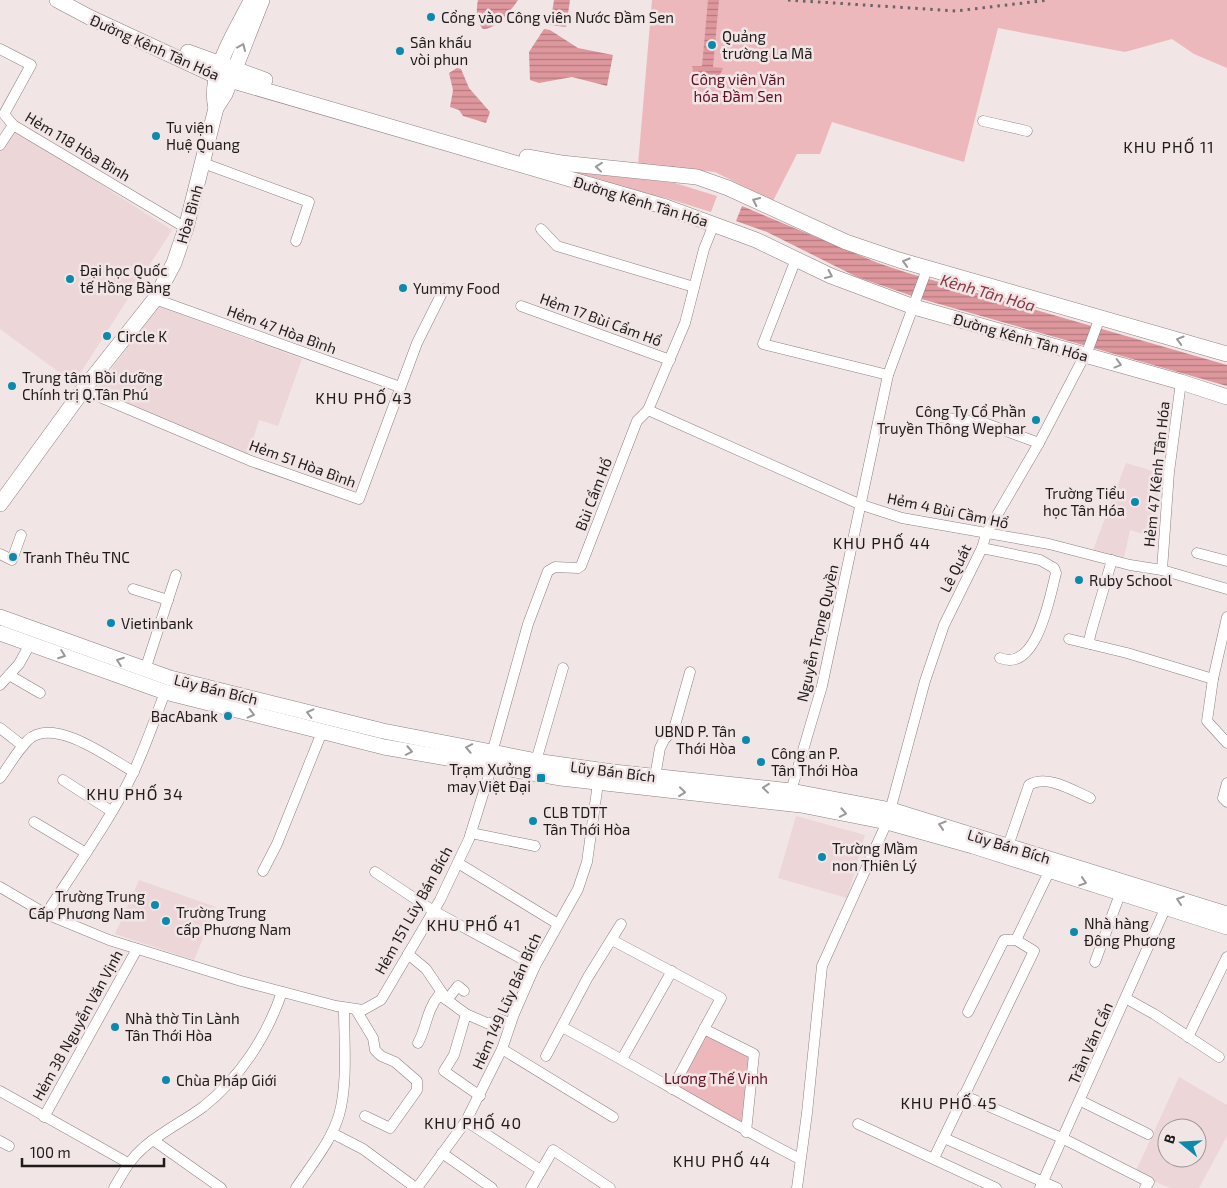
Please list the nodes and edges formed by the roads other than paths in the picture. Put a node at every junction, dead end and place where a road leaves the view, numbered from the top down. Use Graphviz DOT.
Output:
graph roads {
  1 [pos="57,0"];
  2 [pos="75,0"];
  3 [pos="252,0"];
  4 [pos="262,0"];
  5 [pos="0,49"];
  6 [pos="225,72"];
  7 [pos="2,113"];
  8 [pos="983,121"];
  9 [pos="13,125"];
  10 [pos="1027,131"];
  11 [pos="0,145"];
  12 [pos="202,163"];
  13 [pos="644,172"];
  14 [pos="638,200"];
  15 [pos="714,224"];
  16 [pos="186,228"];
  17 [pos="541,229"];
  18 [pos="296,241"];
  19 [pos="796,259"];
  20 [pos="926,272"];
  21 [pos="694,287"];
  22 [pos="444,289"];
  23 [pos="154,299"];
  24 [pos="916,303"];
  25 [pos="521,306"];
  26 [pos="1098,321"];
  27 [pos="1086,351"];
  28 [pos="1227,354"];
  29 [pos="670,360"];
  30 [pos="888,375"];
  31 [pos="1181,382"];
  32 [pos="400,388"];
  33 [pos="83,390"];
  34 [pos="1227,397"];
  35 [pos="648,410"];
  36 [pos="941,418"];
  37 [pos="1039,443"];
  38 [pos="0,504"];
  39 [pos="859,504"];
  40 [pos="21,534"];
  41 [pos="986,534"];
  42 [pos="982,548"];
  43 [pos="1197,552"];
  44 [pos="0,554"];
  45 [pos="1112,560"];
  46 [pos="1227,561"];
  47 [pos="1162,570"];
  48 [pos="176,575"];
  49 [pos="1227,588"];
  50 [pos="133,589"];
  51 [pos="168,600"];
  52 [pos="0,617"];
  53 [pos="1227,618"];
  54 [pos="0,633"];
  55 [pos="1069,639"];
  56 [pos="30,644"];
  57 [pos="1091,644"];
  58 [pos="1000,658"];
  59 [pos="563,668"];
  60 [pos="145,670"];
  61 [pos="690,672"];
  62 [pos="9,675"];
  63 [pos="1213,679"];
  64 [pos="0,685"];
  65 [pos="165,692"];
  66 [pos="40,693"];
  67 [pos="0,728"];
  68 [pos="322,732"];
  69 [pos="1227,743"];
  70 [pos="23,746"];
  71 [pos="492,760"];
  72 [pos="536,761"];
  73 [pos="134,772"];
  74 [pos="655,777"];
  75 [pos="0,778"];
  76 [pos="63,780"];
  77 [pos="598,783"];
  78 [pos="1227,783"];
  79 [pos="790,791"];
  80 [pos="1090,798"];
  81 [pos="1227,802"];
  82 [pos="111,811"];
  83 [pos="889,816"];
  84 [pos="34,822"];
  85 [pos="471,833"];
  86 [pos="535,846"];
  87 [pos="1008,846"];
  88 [pos="86,853"];
  89 [pos="458,863"];
  90 [pos="262,871"];
  91 [pos="375,872"];
  92 [pos="1049,872"];
  93 [pos="0,887"];
  94 [pos="1120,894"];
  95 [pos="1165,909"];
  96 [pos="432,910"];
  97 [pos="46,914"];
  98 [pos="1227,914"];
  99 [pos="558,924"];
  100 [pos="621,924"];
  101 [pos="1227,927"];
  102 [pos="612,940"];
  103 [pos="1016,940"];
  104 [pos="137,949"];
  105 [pos="408,954"];
  106 [pos="1227,957"];
  107 [pos="1095,962"];
  108 [pos="536,966"];
  109 [pos="672,971"];
  110 [pos="464,991"];
  111 [pos="282,992"];
  112 [pos="1126,999"];
  113 [pos="447,1000"];
  114 [pos="344,1008"];
  115 [pos="356,1010"];
  116 [pos="968,1012"];
  117 [pos="466,1014"];
  118 [pos="510,1023"];
  119 [pos="562,1028"];
  120 [pos="704,1028"];
  121 [pos="1188,1037"];
  122 [pos="418,1043"];
  123 [pos="502,1049"];
  124 [pos="546,1056"];
  125 [pos="1219,1057"];
  126 [pos="622,1059"];
  127 [pos="672,1089"];
  128 [pos="0,1091"];
  129 [pos="963,1095"];
  130 [pos="480,1096"];
  131 [pos="1081,1101"];
  132 [pos="365,1116"];
  133 [pos="44,1117"];
  134 [pos="613,1117"];
  135 [pos="466,1121"];
  136 [pos="858,1124"];
  137 [pos="746,1132"];
  138 [pos="332,1134"];
  139 [pos="1148,1134"];
  140 [pos="944,1138"];
  141 [pos="1064,1138"];
  142 [pos="153,1140"];
  143 [pos="442,1153"];
  144 [pos="934,1158"];
  145 [pos="800,1159"];
  146 [pos="128,1163"];
  147 [pos="536,1167"];
  148 [pos="1042,1185"];
  149 [pos="989,1186"];
  150 [pos="114,1188"];
  151 [pos="221,1188"];
  152 [pos="296,1188"];
  153 [pos="416,1188"];
  154 [pos="492,1188"];
  155 [pos="531,1188"];
  156 [pos="610,1188"];
  157 [pos="797,1188"];
  158 [pos="1057,1188"];
  159 [pos="1146,1188"];
  1 -- 6 [label="main road, Đường Kênh Tân Hóa"];
  2 -- 6 [label="main road, Đường Kênh Tân Hóa"];
  3 -- 6 [label="main road, Hòa Bình"];
  6 -- 4 [label="main road, Hòa Bình, one-way"];
  5 -- 7 [label="street, Hẻm 118 Hòa Bình"];
  6 -- 12 [label="main road, Hòa Bình"];
  13 -- 6 [label="main road, Đường Kênh Tân Hóa, one-way"];
  6 -- 14 [label="main road, Đường Kênh Tân Hóa"];
  7 -- 9 [label="street, Hẻm 118 Hòa Bình"];
  8 -- 10 [label="street"];
  9 -- 11 [label="street"];
  9 -- 16 [label="street, Hẻm 118 Hòa Bình"];
  12 -- 16 [label="main road, Hòa Bình"];
  12 -- 18 [label="street"];
  13 -- 14 [label="main road"];
  20 -- 13 [label="main road, Đường Kênh Tân Hóa, one-way"];
  14 -- 15 [label="main road, Đường Kênh Tân Hóa"];
  15 -- 19 [label="main road, Đường Kênh Tân Hóa"];
  15 -- 21 [label="street, Bùi Cẩm Hổ"];
  16 -- 23 [label="main road, Hòa Bình"];
  17 -- 21 [label="street"];
  19 -- 24 [label="main road, Đường Kênh Tân Hóa, one-way"];
  19 -- 30 [label="street"];
  20 -- 24 [label="street, Nguyễn Trọng Quyền"];
  20 -- 26 [label="main road, Đường Kênh Tân Hóa"];
  21 -- 29 [label="street, Bùi Cẩm Hổ"];
  22 -- 32 [label="street, Hẻm 51 Hòa Bình"];
  23 -- 32 [label="street, Hẻm 47 Hòa Bình"];
  23 -- 33 [label="main road, Hòa Bình"];
  24 -- 27 [label="main road, Đường Kênh Tân Hóa"];
  24 -- 30 [label="street, Nguyễn Trọng Quyền"];
  25 -- 29 [label="street, Hẻm 17 Bùi Cẩm Hổ"];
  26 -- 27 [label="street, Lê Quát"];
  28 -- 26 [label="main road, Đường Kênh Tân Hóa, one-way"];
  27 -- 31 [label="main road, Đường Kênh Tân Hóa, one-way"];
  27 -- 37 [label="street, Lê Quát"];
  29 -- 35 [label="street, Bùi Cẩm Hổ"];
  30 -- 39 [label="street, Nguyễn Trọng Quyền"];
  31 -- 34 [label="main road, Đường Kênh Tân Hóa"];
  31 -- 47 [label="street, Hẻm 47 Kênh Tân Hóa"];
  32 -- 33 [label="street, Hẻm 51 Hòa Bình"];
  33 -- 38 [label="main road, Hòa Bình"];
  35 -- 39 [label="street, Hẻm 4 Bùi Cầm Hổ"];
  35 -- 71 [label="street, Bùi Cẩm Hổ"];
  36 -- 37 [label="street"];
  37 -- 41 [label="street, Lê Quát"];
  39 -- 41 [label="street, Hẻm 4 Bùi Cầm Hổ"];
  39 -- 79 [label="street, Nguyễn Trọng Quyền"];
  40 -- 44 [label="street"];
  41 -- 42 [label="street, Lê Quát"];
  41 -- 45 [label="street, Hẻm 4 Bùi Cầm Hổ"];
  42 -- 58 [label="street"];
  42 -- 83 [label="street, Lê Quát"];
  43 -- 46 [label="street"];
  45 -- 47 [label="street, Hẻm 4 Bùi Cầm Hổ"];
  45 -- 57 [label="street"];
  47 -- 49 [label="street, Hẻm 4 Bùi Cầm Hổ"];
  48 -- 51 [label="street"];
  50 -- 51 [label="street"];
  51 -- 60 [label="street"];
  60 -- 52 [label="main road, Lũy Bán Bích, one-way"];
  53 -- 63 [label="street"];
  54 -- 56 [label="main road, Lũy Bán Bích"];
  55 -- 57 [label="street"];
  56 -- 62 [label="street"];
  56 -- 65 [label="main road, Lũy Bán Bích, one-way"];
  57 -- 63 [label="street"];
  59 -- 72 [label="street"];
  71 -- 60 [label="main road, Lũy Bán Bích, one-way"];
  61 -- 74 [label="street"];
  62 -- 64 [label="street"];
  62 -- 66 [label="street"];
  63 -- 69 [label="street"];
  65 -- 68 [label="main road, Lũy Bán Bích, one-way"];
  65 -- 73 [label="street"];
  67 -- 70 [label="street"];
  68 -- 71 [label="main road, Lũy Bán Bích, one-way"];
  68 -- 90 [label="street"];
  70 -- 73 [label="street"];
  70 -- 75 [label="street"];
  71 -- 72 [label="main road, Lũy Bán Bích"];
  71 -- 77 [label="main road, Lũy Bán Bích"];
  71 -- 85 [label="street, Hẻm 151 Lũy Bán Bích"];
  72 -- 74 [label="main road, Lũy Bán Bích"];
  73 -- 82 [label="street"];
  79 -- 74 [label="main road, Lũy Bán Bích, one-way"];
  76 -- 82 [label="street"];
  77 -- 83 [label="main road, Lũy Bán Bích, one-way"];
  77 -- 99 [label="street, Hẻm 149 Lũy Bán Bích"];
  78 -- 81 [label="street"];
  79 -- 83 [label="main road, Lũy Bán Bích"];
  80 -- 87 [label="street"];
  82 -- 88 [label="street"];
  87 -- 83 [label="main road, Lũy Bán Bích, one-way"];
  83 -- 92 [label="main road, Lũy Bán Bích"];
  83 -- 145 [label="street"];
  84 -- 88 [label="street"];
  85 -- 86 [label="street"];
  85 -- 89 [label="street, Hẻm 151 Lũy Bán Bích"];
  98 -- 87 [label="main road, Lũy Bán Bích, one-way"];
  88 -- 97 [label="street"];
  89 -- 96 [label="street, Hẻm 151 Lũy Bán Bích"];
  89 -- 99 [label="street"];
  91 -- 96 [label="street"];
  92 -- 94 [label="main road, Lũy Bán Bích, one-way"];
  92 -- 103 [label="street"];
  93 -- 97 [label="street"];
  94 -- 95 [label="main road, Lũy Bán Bích"];
  94 -- 107 [label="street"];
  95 -- 101 [label="main road, Lũy Bán Bích"];
  95 -- 112 [label="street, Trần Văn Cẩn"];
  96 -- 105 [label="street, Hẻm 151 Lũy Bán Bích"];
  96 -- 108 [label="street"];
  97 -- 104 [label="street"];
  99 -- 108 [label="street, Hẻm 149 Lũy Bán Bích"];
  100 -- 102 [label="street"];
  102 -- 109 [label="street"];
  102 -- 119 [label="street"];
  103 -- 116 [label="street"];
  103 -- 129 [label="street"];
  104 -- 111 [label="street"];
  104 -- 133 [label="street, Hẻm 38 Nguyễn Văn Vịnh"];
  105 -- 113 [label="street"];
  105 -- 115 [label="street, Hẻm 151 Lũy Bán Bích"];
  106 -- 121 [label="street"];
  108 -- 118 [label="street, Hẻm 149 Lũy Bán Bích"];
  109 -- 120 [label="street"];
  109 -- 126 [label="street"];
  110 -- 113 [label="street"];
  111 -- 114 [label="street"];
  111 -- 142 [label="street"];
  112 -- 121 [label="street"];
  112 -- 131 [label="street, Trần Văn Cẩn"];
  113 -- 117 [label="street"];
  113 -- 122 [label="street"];
  114 -- 115 [label="street"];
  114 -- 138 [label="street"];
  115 -- 132 [label="street"];
  117 -- 118 [label="street"];
  117 -- 130 [label="street"];
  118 -- 123 [label="street, Hẻm 149 Lũy Bán Bích"];
  119 -- 124 [label="street"];
  119 -- 126 [label="street"];
  120 -- 127 [label="street"];
  120 -- 137 [label="street"];
  121 -- 125 [label="street"];
  123 -- 130 [label="street, Hẻm 149 Lũy Bán Bích"];
  123 -- 134 [label="street"];
  126 -- 127 [label="street"];
  127 -- 137 [label="street"];
  128 -- 133 [label="street"];
  129 -- 140 [label="street"];
  129 -- 141 [label="street"];
  130 -- 135 [label="street, Hẻm 149 Lũy Bán Bích"];
  131 -- 139 [label="street"];
  131 -- 141 [label="street, Trần Văn Cẩn"];
  133 -- 146 [label="street"];
  135 -- 143 [label="street, Hẻm 149 Lũy Bán Bích"];
  135 -- 147 [label="street"];
  136 -- 144 [label="street"];
  137 -- 145 [label="street"];
  138 -- 152 [label="street"];
  138 -- 153 [label="street"];
  140 -- 144 [label="street"];
  140 -- 148 [label="street"];
  141 -- 148 [label="street, Trần Văn Cẩn"];
  141 -- 159 [label="street"];
  142 -- 146 [label="street"];
  142 -- 151 [label="street"];
  143 -- 153 [label="street, Hẻm 149 Lũy Bán Bích"];
  143 -- 154 [label="street"];
  144 -- 149 [label="street"];
  145 -- 157 [label="street"];
  146 -- 150 [label="street"];
  148 -- 158 [label="street"];
  155 -- 156 [label="street"];
}
